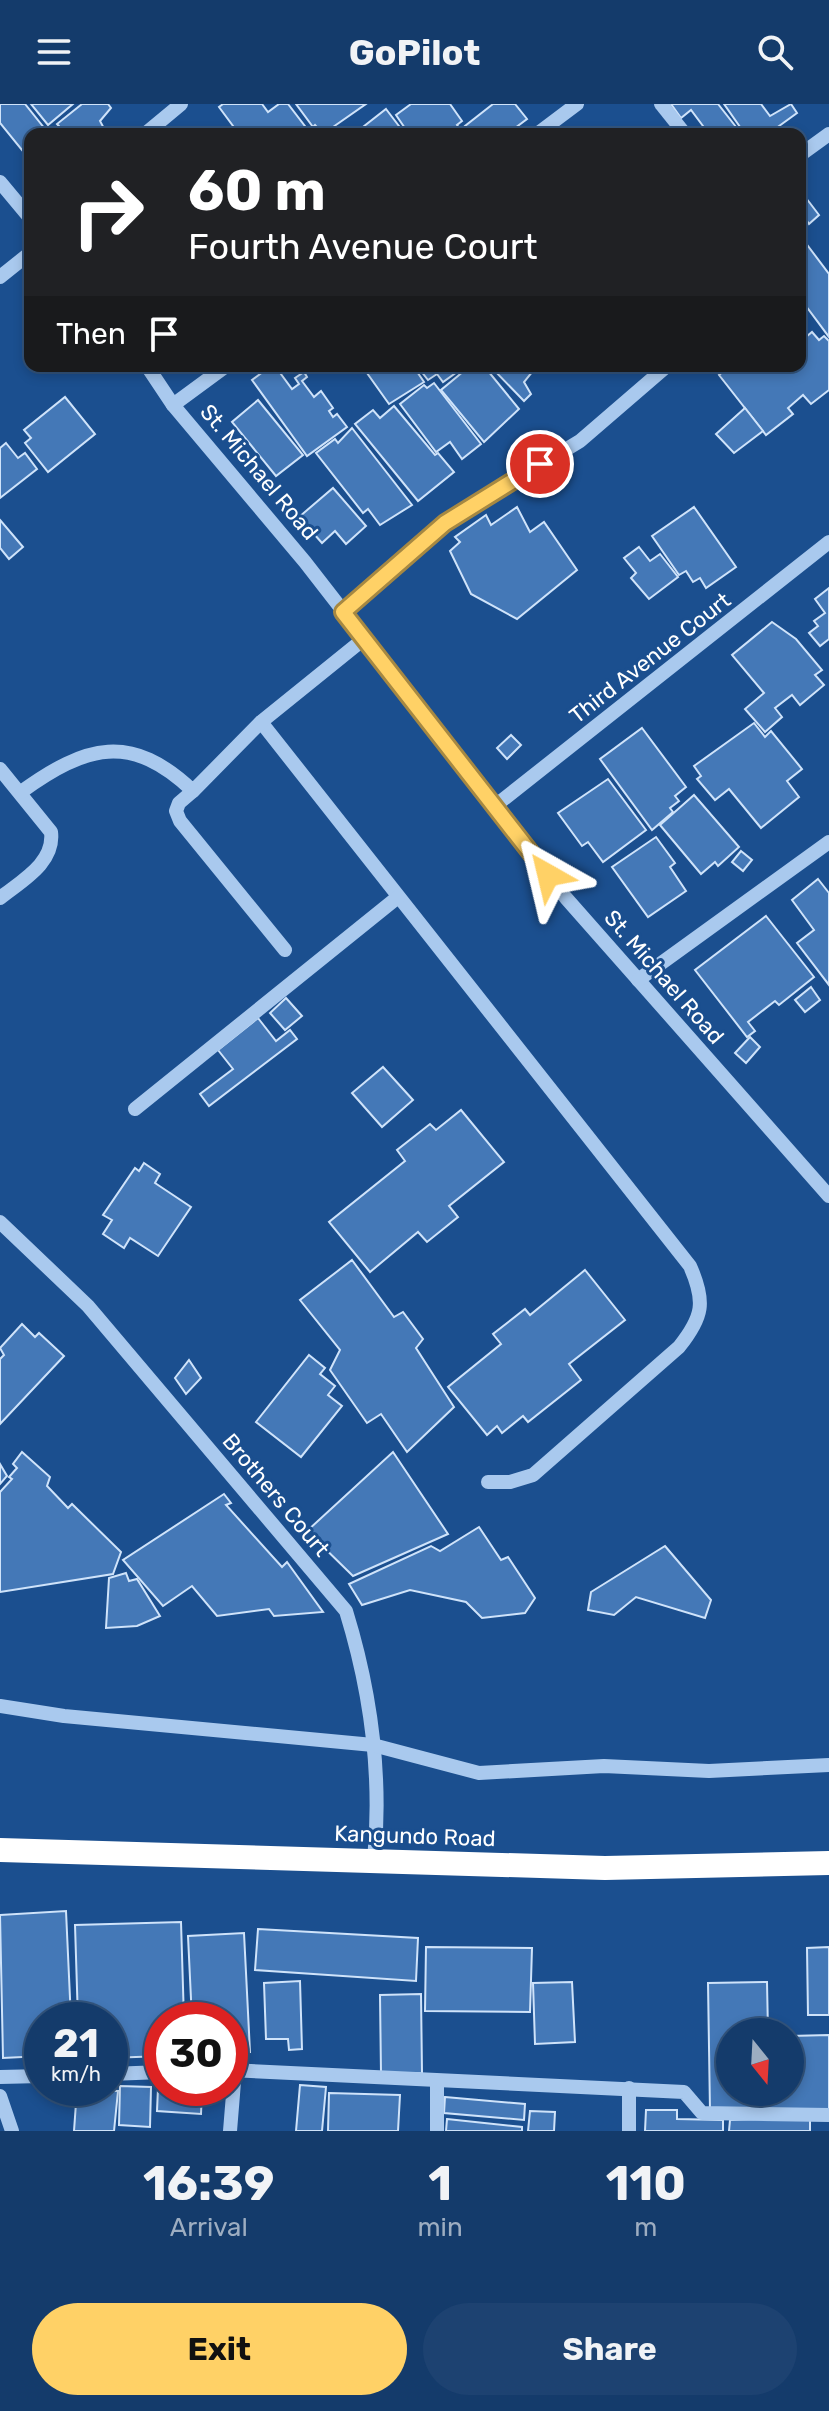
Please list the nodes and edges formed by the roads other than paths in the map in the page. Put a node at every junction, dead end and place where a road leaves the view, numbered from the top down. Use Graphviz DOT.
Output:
graph roads {
  1 [pos="181,104"];
  2 [pos="577,104"];
  3 [pos="661,104"];
  4 [pos="152,128"];
  5 [pos="545,128"];
  6 [pos="680,128"];
  7 [pos="829,134"];
  8 [pos="806,151"];
  9 [pos="0,182"];
  10 [pos="24,211"];
  11 [pos="24,258"];
  12 [pos="0,277"];
  13 [pos="151,372"];
  14 [pos="218,372"];
  15 [pos="660,372"];
  16 [pos="173,405"];
  17 [pos="829,542"];
  18 [pos="343,612"];
  19 [pos="365,638"];
  20 [pos="261,722"];
  21 [pos="0,769"];
  22 [pos="193,791"];
  23 [pos="21,792"];
  24 [pos="495,806"];
  25 [pos="829,842"];
  26 [pos="398,897"];
  27 [pos="0,898"];
  28 [pos="285,950"];
  29 [pos="638,980"];
  30 [pos="135,1109"];
  31 [pos="826,1186"];
  32 [pos="0,1222"];
  33 [pos="488,1482"];
  34 [pos="0,1706"];
  35 [pos="373,1745"];
  36 [pos="829,1765"];
  37 [pos="0,1850"];
  38 [pos="374,1861"];
  39 [pos="829,1863"];
  40 [pos="248,2071"];
  41 [pos="24,2076"];
  42 [pos="0,2077"];
  43 [pos="437,2081"];
  44 [pos="629,2088"];
  45 [pos="0,2096"];
  46 [pos="231,2106"];
  47 [pos="823,2115"];
  48 [pos="12,2131"];
  49 [pos="230,2131"];
  50 [pos="437,2131"];
  51 [pos="629,2131"];
  52 [pos="820,2131"];
  1 -- 4 [label="street"];
  2 -- 5 [label="street"];
  3 -- 6 [label="street"];
  7 -- 8 [label="street"];
  9 -- 10 [label="street"];
  11 -- 12 [label="street"];
  13 -- 16 [label="street, St. Michael Road"];
  14 -- 16 [label="street"];
  15 -- 18 [label="street"];
  16 -- 18 [label="street, St. Michael Road"];
  17 -- 24 [label="street, Third Avenue Court"];
  18 -- 19 [label="street, St. Michael Road"];
  19 -- 20 [label="street"];
  19 -- 24 [label="street, St. Michael Road"];
  20 -- 22 [label="street"];
  20 -- 26 [label="street"];
  21 -- 23 [label="street"];
  22 -- 23 [label="street"];
  22 -- 28 [label="street"];
  23 -- 27 [label="street"];
  24 -- 29 [label="street, St. Michael Road"];
  25 -- 29 [label="street"];
  26 -- 30 [label="street"];
  26 -- 33 [label="street"];
  29 -- 31 [label="street, St. Michael Road"];
  32 -- 35 [label="street, Brothers Court"];
  34 -- 35 [label="street"];
  35 -- 36 [label="street"];
  35 -- 38 [label="street, Brothers Court"];
  37 -- 38 [label="highway, Kangundo Road"];
  38 -- 39 [label="highway, Kangundo Road"];
  40 -- 43 [label="street"];
  41 -- 42 [label="street"];
  43 -- 44 [label="street"];
  43 -- 50 [label="street"];
  44 -- 47 [label="street"];
  44 -- 51 [label="street"];
  45 -- 48 [label="street"];
  46 -- 49 [label="street"];
  47 -- 52 [label="street"];
}
